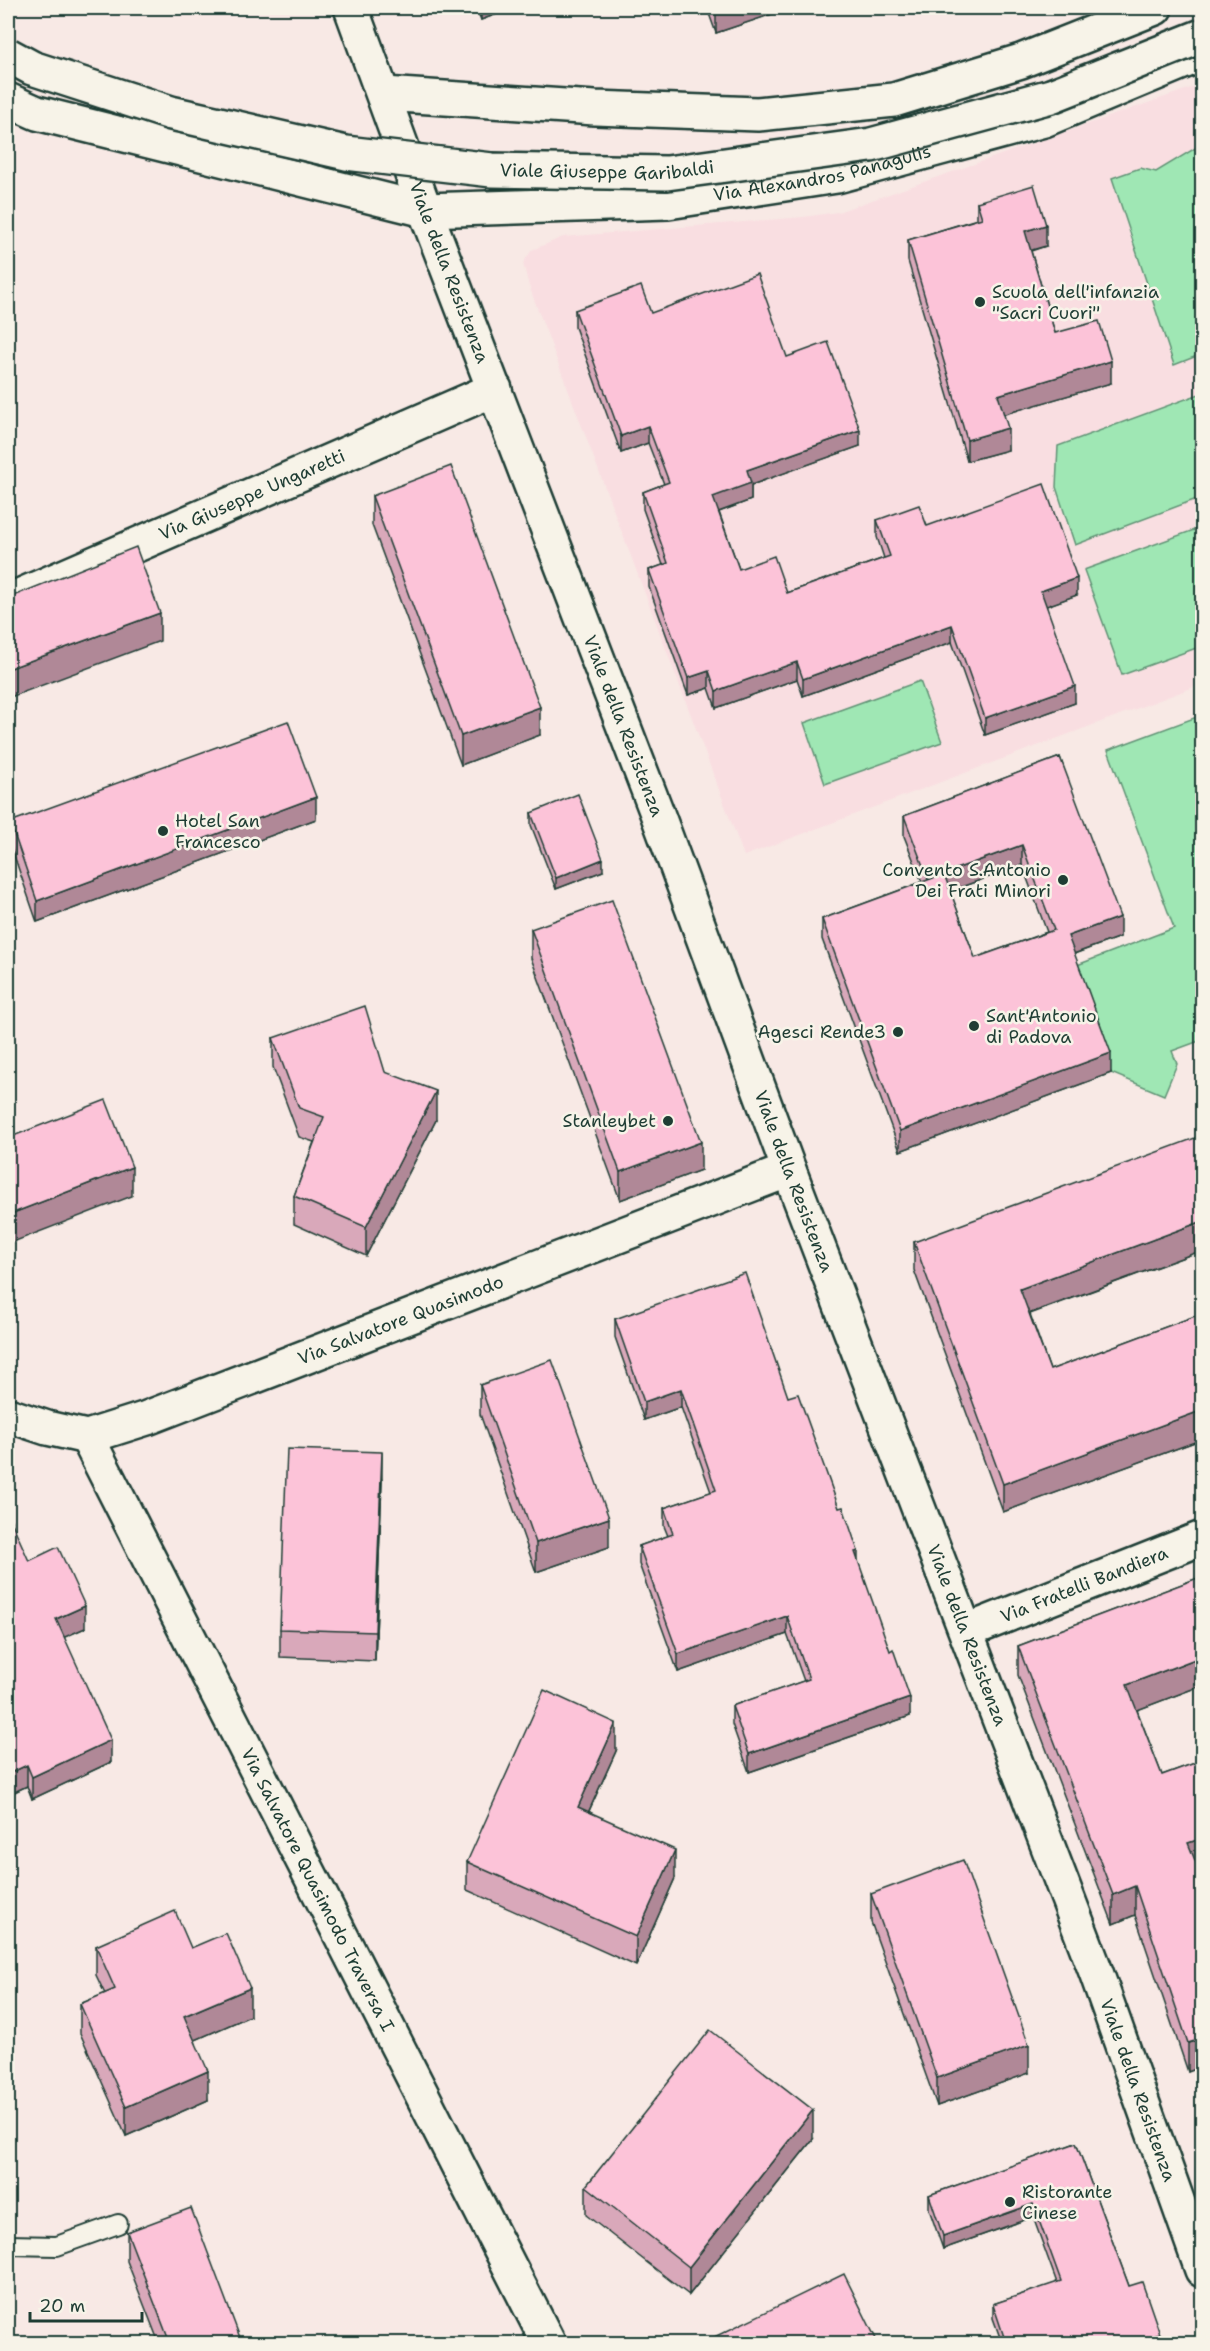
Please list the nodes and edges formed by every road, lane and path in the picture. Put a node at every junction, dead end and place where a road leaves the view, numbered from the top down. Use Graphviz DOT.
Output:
graph roads {
  1 [pos="351,8"];
  2 [pos="1155,8"];
  3 [pos="1203,36"];
  4 [pos="1203,54"];
  5 [pos="8,55"];
  6 [pos="384,94"];
  7 [pos="8,100"];
  8 [pos="22,109"];
  9 [pos="425,210"];
  10 [pos="495,389"];
  11 [pos="8,601"];
  12 [pos="789,1170"];
  13 [pos="8,1416"];
  14 [pos="87,1437"];
  15 [pos="1203,1538"];
  16 [pos="967,1631"];
  17 [pos="118,2224"];
  18 [pos="8,2245"];
  19 [pos="1203,2270"];
  20 [pos="549,2343"];
  1 -- 6 [label="street, Viale della Resistenza"];
  2 -- 6 [label="street"];
  3 -- 5 [label="street, Viale Giuseppe Garibaldi, bridge"];
  4 -- 9 [label="street, Via Alexandros Panagulis"];
  6 -- 9 [label="street, Viale della Resistenza"];
  7 -- 8 [label="street, Via Alexandros Panagulis"];
  8 -- 9 [label="street, Via Alexandros Panagulis"];
  9 -- 10 [label="street, Viale della Resistenza"];
  10 -- 11 [label="street, Via Giuseppe Ungaretti"];
  10 -- 12 [label="street, Viale della Resistenza"];
  12 -- 14 [label="street, Via Salvatore Quasimodo"];
  12 -- 16 [label="street, Viale della Resistenza"];
  13 -- 14 [label="street"];
  14 -- 20 [label="street, Via Salvatore Quasimodo Traversa I"];
  15 -- 16 [label="street, Via Fratelli Bandiera"];
  16 -- 19 [label="street, Viale della Resistenza"];
  17 -- 18 [label="lane"];
}
